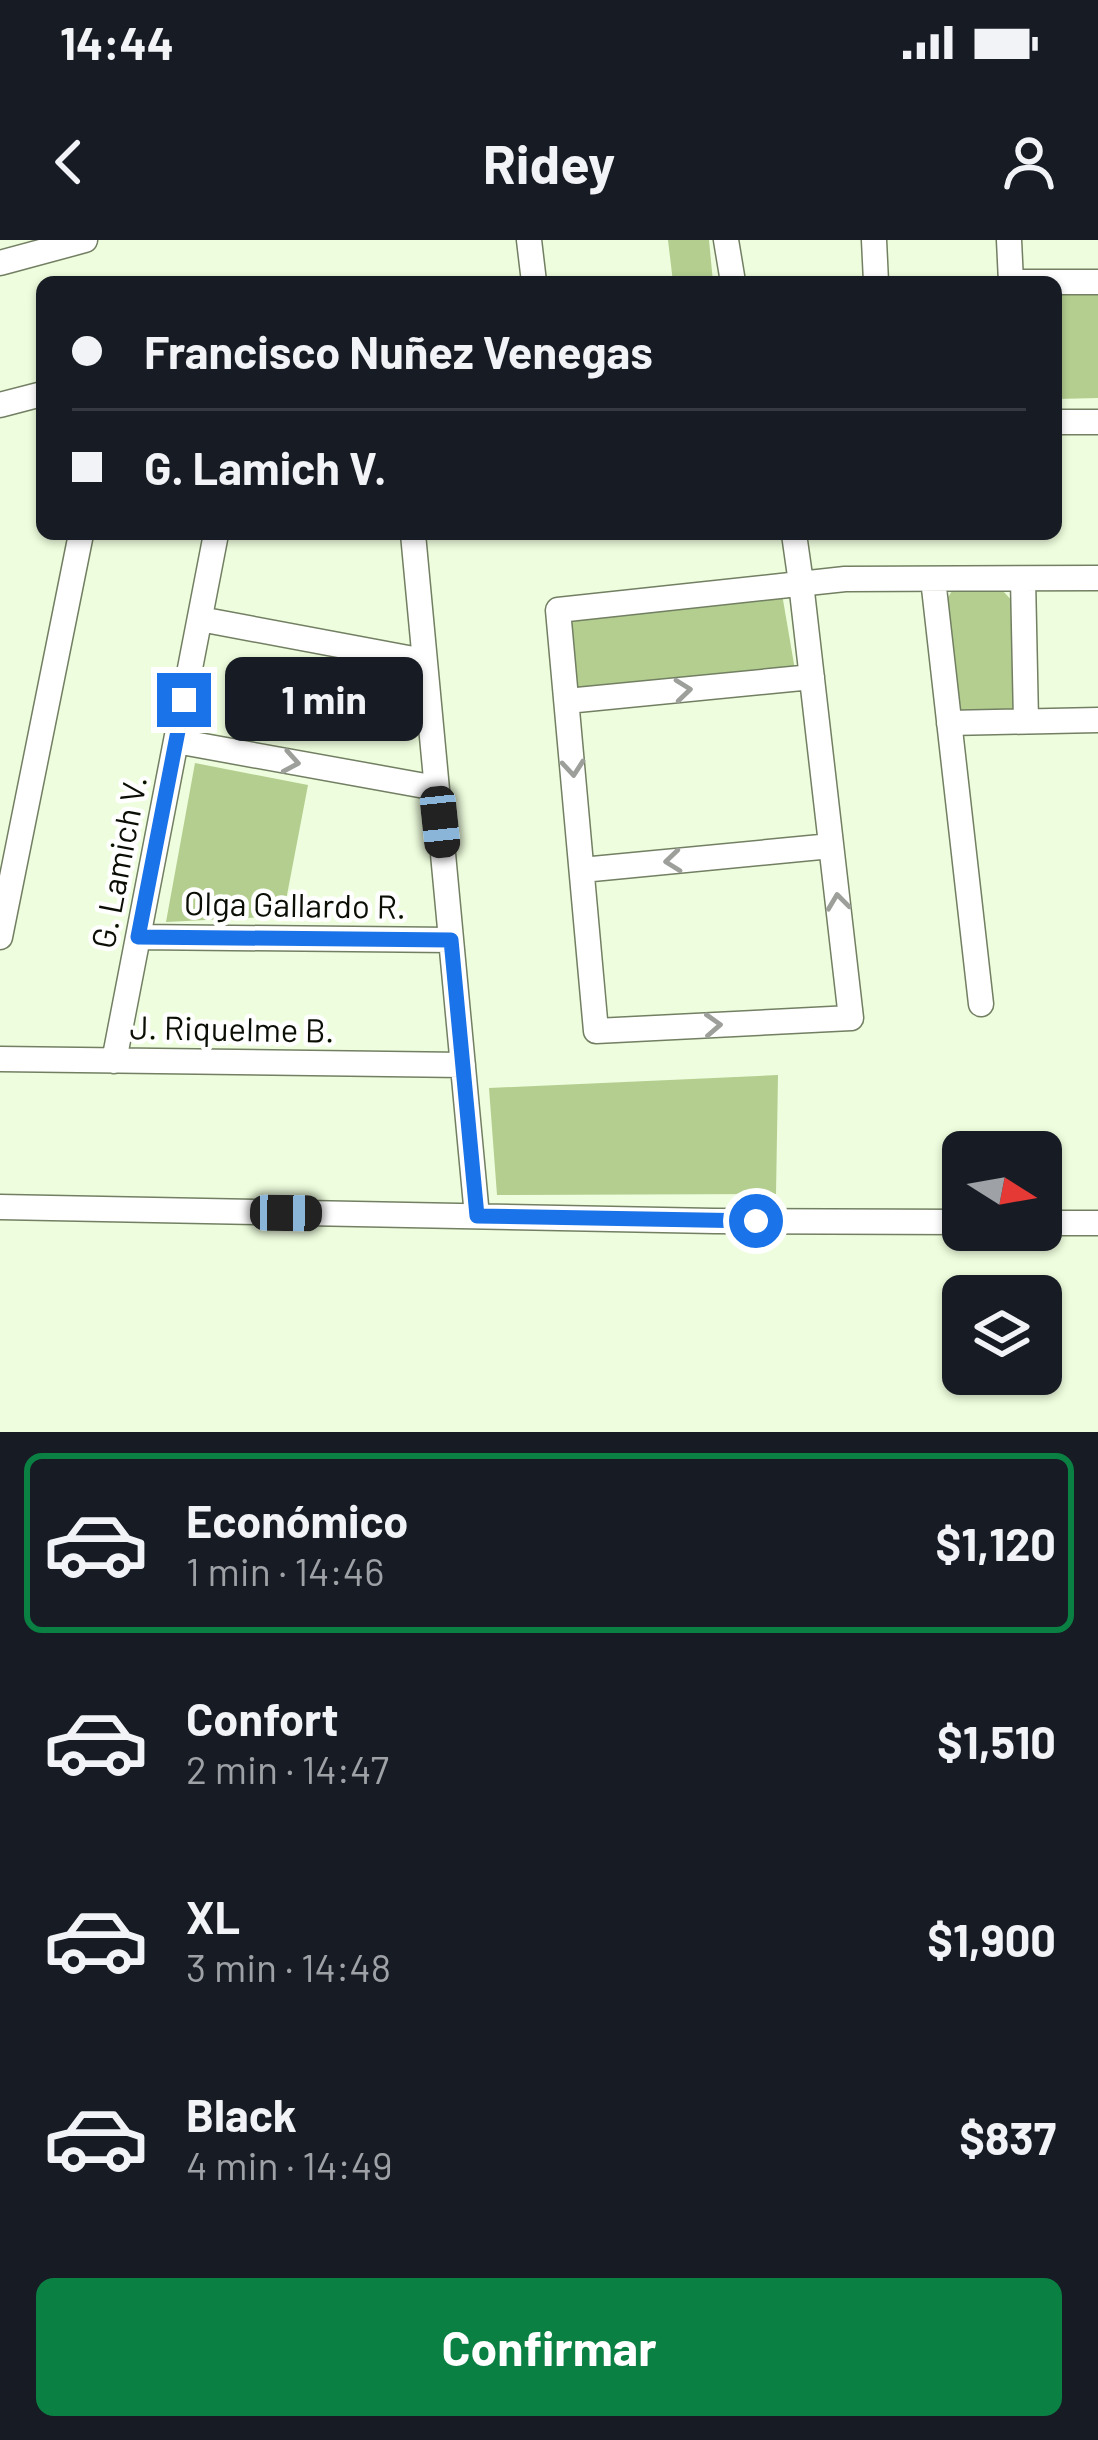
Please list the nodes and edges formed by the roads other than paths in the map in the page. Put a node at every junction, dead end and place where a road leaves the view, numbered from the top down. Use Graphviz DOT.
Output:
graph roads {
  1 [pos="85,240"];
  2 [pos="529,240"];
  3 [pos="726,240"];
  4 [pos="874,240"];
  5 [pos="1009,240"];
  6 [pos="0,263"];
  7 [pos="533,276"];
  8 [pos="732,276"];
  9 [pos="876,276"];
  10 [pos="1011,276"];
  11 [pos="1062,282"];
  12 [pos="1098,282"];
  13 [pos="36,396"];
  14 [pos="0,405"];
  15 [pos="1062,422"];
  16 [pos="1098,422"];
  17 [pos="80,540"];
  18 [pos="215,540"];
  19 [pos="413,540"];
  20 [pos="795,540"];
  21 [pos="1098,578"];
  22 [pos="933,579"];
  23 [pos="1023,579"];
  24 [pos="801,584"];
  25 [pos="200,619"];
  26 [pos="424,661"];
  27 [pos="812,677"];
  28 [pos="567,701"];
  29 [pos="1098,720"];
  30 [pos="1026,722"];
  31 [pos="949,723"];
  32 [pos="176,741"];
  33 [pos="436,788"];
  34 [pos="831,846"];
  35 [pos="582,870"];
  36 [pos="138,937"];
  37 [pos="0,938"];
  38 [pos="451,940"];
  39 [pos="981,1004"];
  40 [pos="0,1059"];
  41 [pos="114,1060"];
  42 [pos="463,1065"];
  43 [pos="0,1208"];
  44 [pos="477,1216"];
  45 [pos="942,1222"];
  46 [pos="1062,1223"];
  47 [pos="1098,1223"];
  1 -- 6 [label="street"];
  2 -- 7 [label="street"];
  3 -- 8 [label="street"];
  4 -- 9 [label="street"];
  5 -- 10 [label="street"];
  11 -- 12 [label="street"];
  13 -- 14 [label="street"];
  15 -- 16 [label="street"];
  17 -- 37 [label="street"];
  18 -- 25 [label="street, G. Lamich V."];
  19 -- 26 [label="street"];
  20 -- 24 [label="street"];
  21 -- 23 [label="street"];
  22 -- 23 [label="street"];
  22 -- 24 [label="street"];
  22 -- 31 [label="street"];
  23 -- 30 [label="street"];
  24 -- 27 [label="street"];
  24 -- 28 [label="street"];
  25 -- 26 [label="street"];
  25 -- 32 [label="street, G. Lamich V."];
  26 -- 33 [label="street"];
  28 -- 27 [label="street, one-way"];
  27 -- 34 [label="street"];
  28 -- 35 [label="street, one-way"];
  29 -- 30 [label="street"];
  30 -- 31 [label="street"];
  31 -- 39 [label="street"];
  32 -- 33 [label="street, one-way"];
  32 -- 36 [label="street, G. Lamich V."];
  33 -- 38 [label="street"];
  34 -- 35 [label="street, one-way"];
  35 -- 34 [label="street, one-way"];
  36 -- 38 [label="street, Olga Gallardo R."];
  36 -- 41 [label="street, G. Lamich V."];
  38 -- 42 [label="street"];
  40 -- 41 [label="street, J. Riquelme B."];
  41 -- 42 [label="street, J. Riquelme B."];
  42 -- 44 [label="street"];
  43 -- 44 [label="street"];
  44 -- 45 [label="street"];
  46 -- 47 [label="street"];
}
